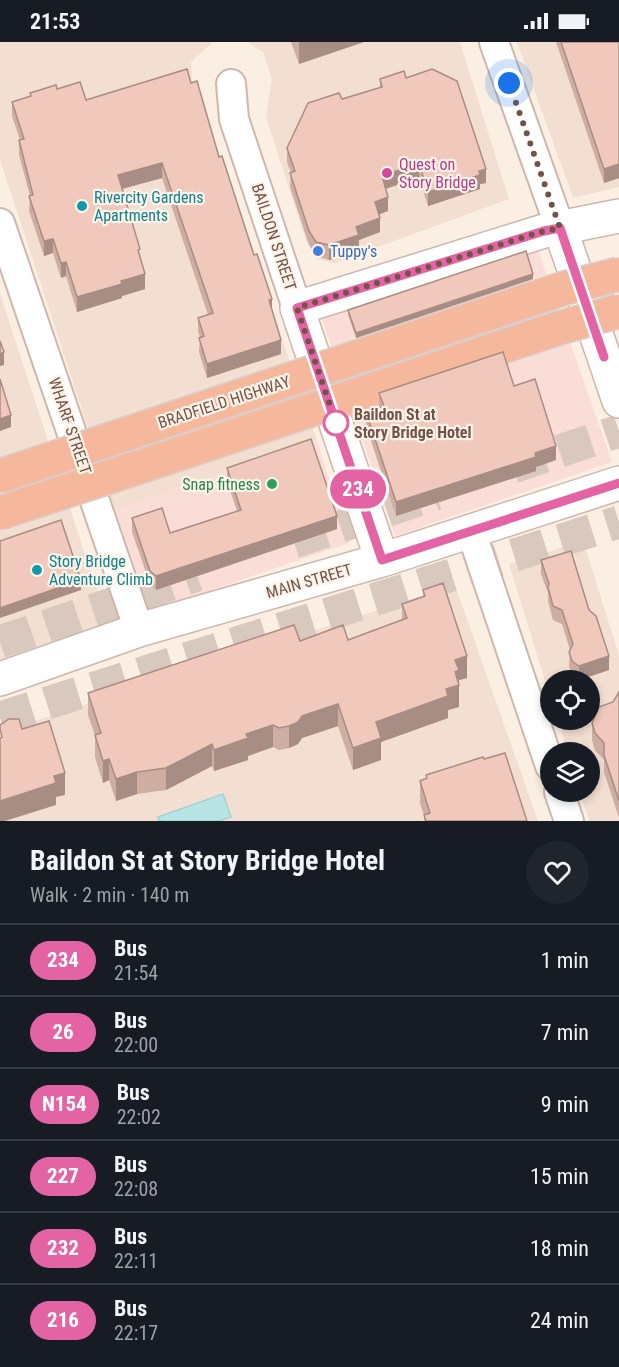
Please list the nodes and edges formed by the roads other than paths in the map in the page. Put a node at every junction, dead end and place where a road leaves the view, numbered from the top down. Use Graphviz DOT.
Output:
graph roads {
  1 [pos="494,42"];
  2 [pos="231,84"];
  3 [pos="619,216"];
  4 [pos="0,223"];
  5 [pos="560,228"];
  6 [pos="619,274"];
  7 [pos="297,308"];
  8 [pos="619,311"];
  9 [pos="619,401"];
  10 [pos="0,476"];
  11 [pos="619,483"];
  12 [pos="0,513"];
  13 [pos="471,531"];
  14 [pos="382,560"];
  15 [pos="139,630"];
  16 [pos="0,679"];
  17 [pos="542,742"];
  18 [pos="562,802"];
  19 [pos="569,821"];
  1 -- 5 [label="street"];
  2 -- 7 [label="street, BAILDON STREET"];
  3 -- 5 [label="street"];
  4 -- 15 [label="street, WHARF STREET"];
  5 -- 7 [label="street"];
  5 -- 9 [label="street"];
  6 -- 10 [label="highway, BRADFIELD HIGHWAY, bridge"];
  7 -- 14 [label="street, BAILDON STREET"];
  8 -- 12 [label="highway, BRADFIELD HIGHWAY, bridge"];
  11 -- 13 [label="street, MAIN STREET"];
  13 -- 14 [label="street, MAIN STREET"];
  13 -- 17 [label="street"];
  14 -- 15 [label="street, MAIN STREET"];
  15 -- 16 [label="street, MAIN STREET"];
  18 -- 19 [label="street"];
}
